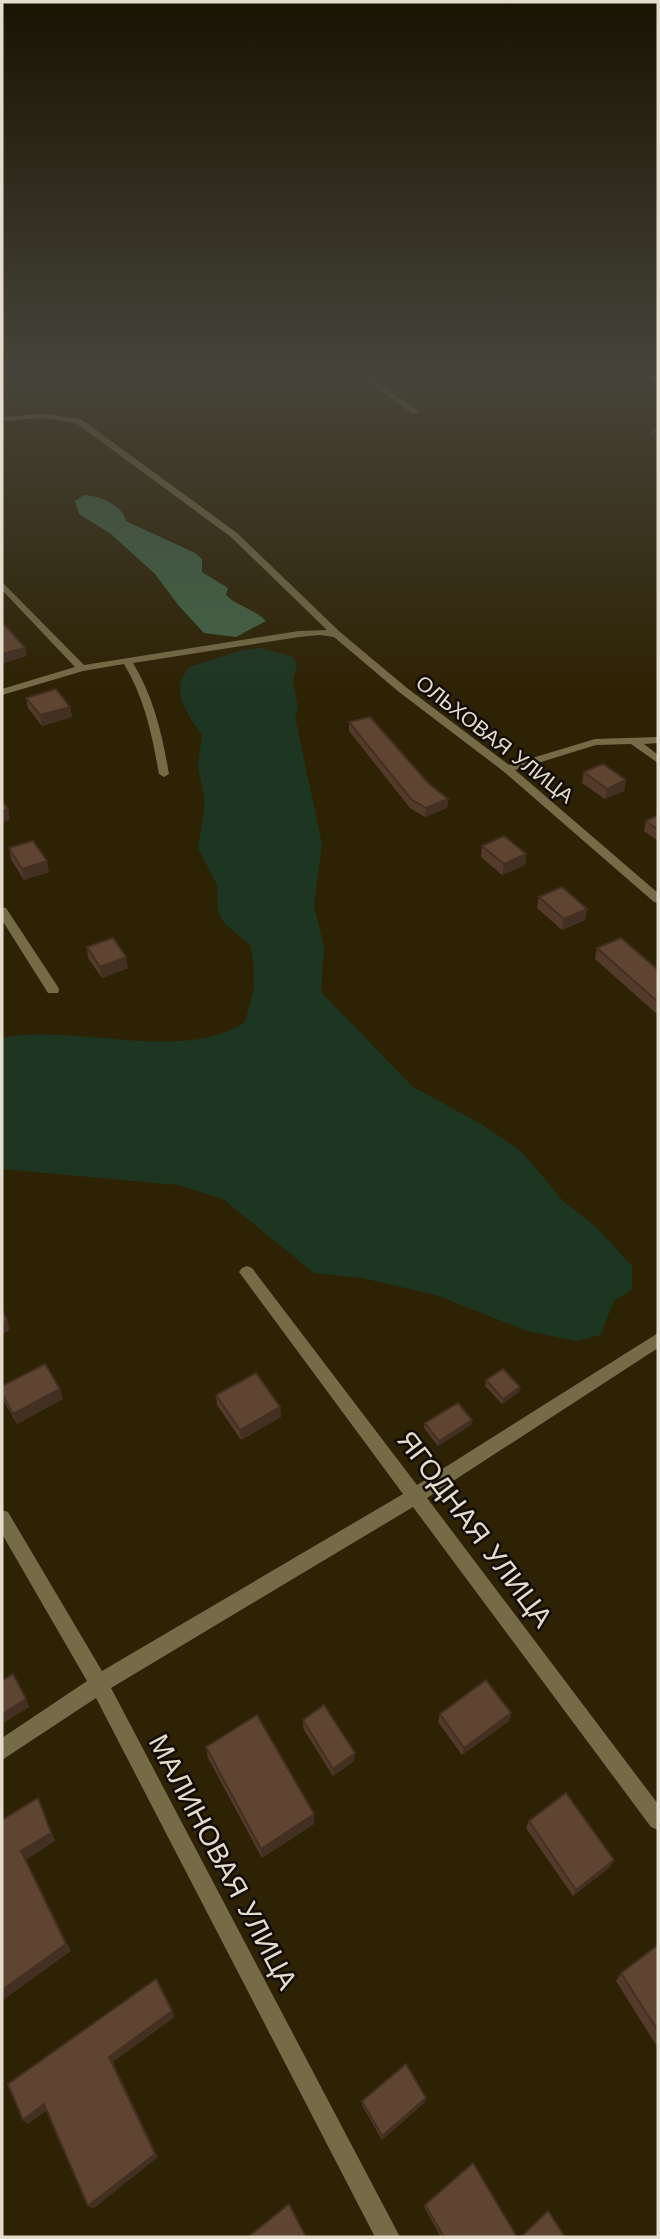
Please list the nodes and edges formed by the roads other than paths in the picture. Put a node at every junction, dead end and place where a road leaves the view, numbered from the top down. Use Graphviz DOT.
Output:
graph roads {
  1 [pos="159,480"];
  2 [pos="2,585"];
  3 [pos="337,634"];
  4 [pos="126,660"];
  5 [pos="82,668"];
  6 [pos="2,692"];
  7 [pos="658,740"];
  8 [pos="635,742"];
  9 [pos="658,760"];
  10 [pos="507,769"];
  11 [pos="164,774"];
  12 [pos="658,899"];
  13 [pos="2,911"];
  14 [pos="53,990"];
  15 [pos="247,1272"];
  16 [pos="658,1339"];
  17 [pos="416,1496"];
  18 [pos="2,1518"];
  19 [pos="99,1684"];
  20 [pos="2,1749"];
  21 [pos="658,1820"];
  22 [pos="388,2237"];
  1 -- 3 [label="street, ОЛЬХОВАЯ УЛИЦА"];
  2 -- 5 [label="street"];
  3 -- 4 [label="street"];
  3 -- 10 [label="street, ОЛЬХОВАЯ УЛИЦА"];
  4 -- 5 [label="street"];
  4 -- 11 [label="street"];
  5 -- 6 [label="street"];
  7 -- 8 [label="street"];
  8 -- 9 [label="street"];
  8 -- 10 [label="street"];
  10 -- 12 [label="street, ОЛЬХОВАЯ УЛИЦА"];
  13 -- 14 [label="street"];
  15 -- 17 [label="street, ЯГОДНАЯ УЛИЦА"];
  16 -- 17 [label="street"];
  17 -- 19 [label="street"];
  17 -- 21 [label="street, ЯГОДНАЯ УЛИЦА"];
  18 -- 19 [label="street, МАЛИНОВАЯ УЛИЦА"];
  19 -- 20 [label="street"];
  19 -- 22 [label="street, МАЛИНОВАЯ УЛИЦА"];
}
